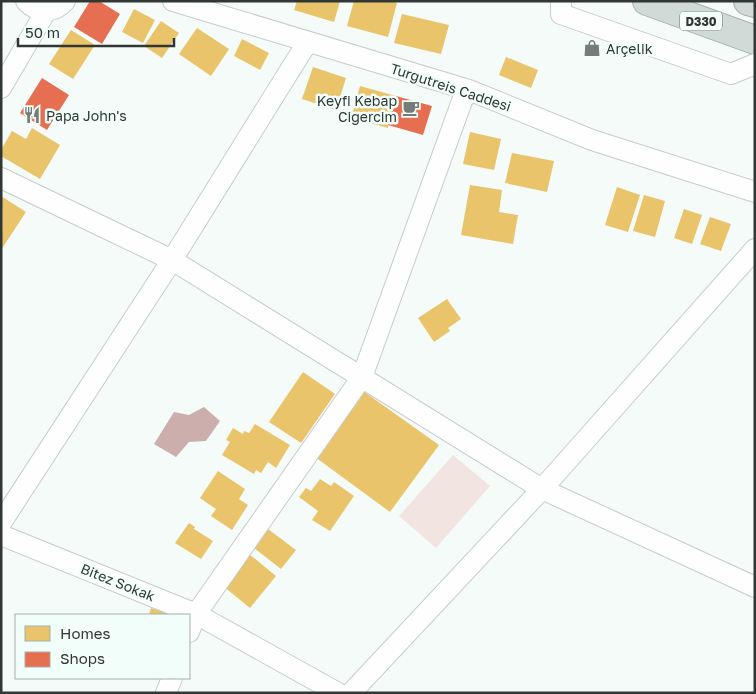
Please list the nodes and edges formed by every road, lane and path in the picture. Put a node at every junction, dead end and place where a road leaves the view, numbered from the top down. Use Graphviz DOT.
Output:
graph roads {
  1 [pos="25,1"];
  2 [pos="65,1"];
  3 [pos="173,1"];
  4 [pos="560,1"];
  5 [pos="647,1"];
  6 [pos="748,1"];
  7 [pos="755,3"];
  8 [pos="46,11"];
  9 [pos="755,40"];
  10 [pos="308,42"];
  11 [pos="25,47"];
  12 [pos="755,64"];
  13 [pos="1,88"];
  14 [pos="469,90"];
  15 [pos="1,178"];
  16 [pos="755,192"];
  17 [pos="755,249"];
  18 [pos="172,260"];
  19 [pos="362,377"];
  20 [pos="542,489"];
  21 [pos="1,523"];
  22 [pos="1,535"];
  23 [pos="755,587"];
  24 [pos="196,614"];
  25 [pos="190,629"];
  26 [pos="172,679"];
  27 [pos="166,693"];
  28 [pos="338,693"];
  29 [pos="351,693"];
  1 -- 8 [label="street"];
  1 -- 11 [label="street"];
  2 -- 8 [label="street"];
  3 -- 10 [label="street, Turgutreis Caddesi"];
  4 -- 12 [label="street"];
  5 -- 9 [label="highway, D330"];
  6 -- 7 [label="highway"];
  8 -- 11 [label="street"];
  10 -- 14 [label="street, Turgutreis Caddesi"];
  10 -- 18 [label="street"];
  11 -- 13 [label="street"];
  14 -- 16 [label="street, Turgutreis Caddesi"];
  14 -- 19 [label="street"];
  15 -- 18 [label="street"];
  17 -- 20 [label="street"];
  18 -- 19 [label="street"];
  18 -- 21 [label="street"];
  19 -- 20 [label="street"];
  19 -- 24 [label="street"];
  20 -- 23 [label="street"];
  20 -- 29 [label="street"];
  22 -- 24 [label="street, Bitez Sokak"];
  24 -- 25 [label="street"];
  24 -- 28 [label="street, Bitez Sokak"];
  26 -- 27 [label="street"];
}
